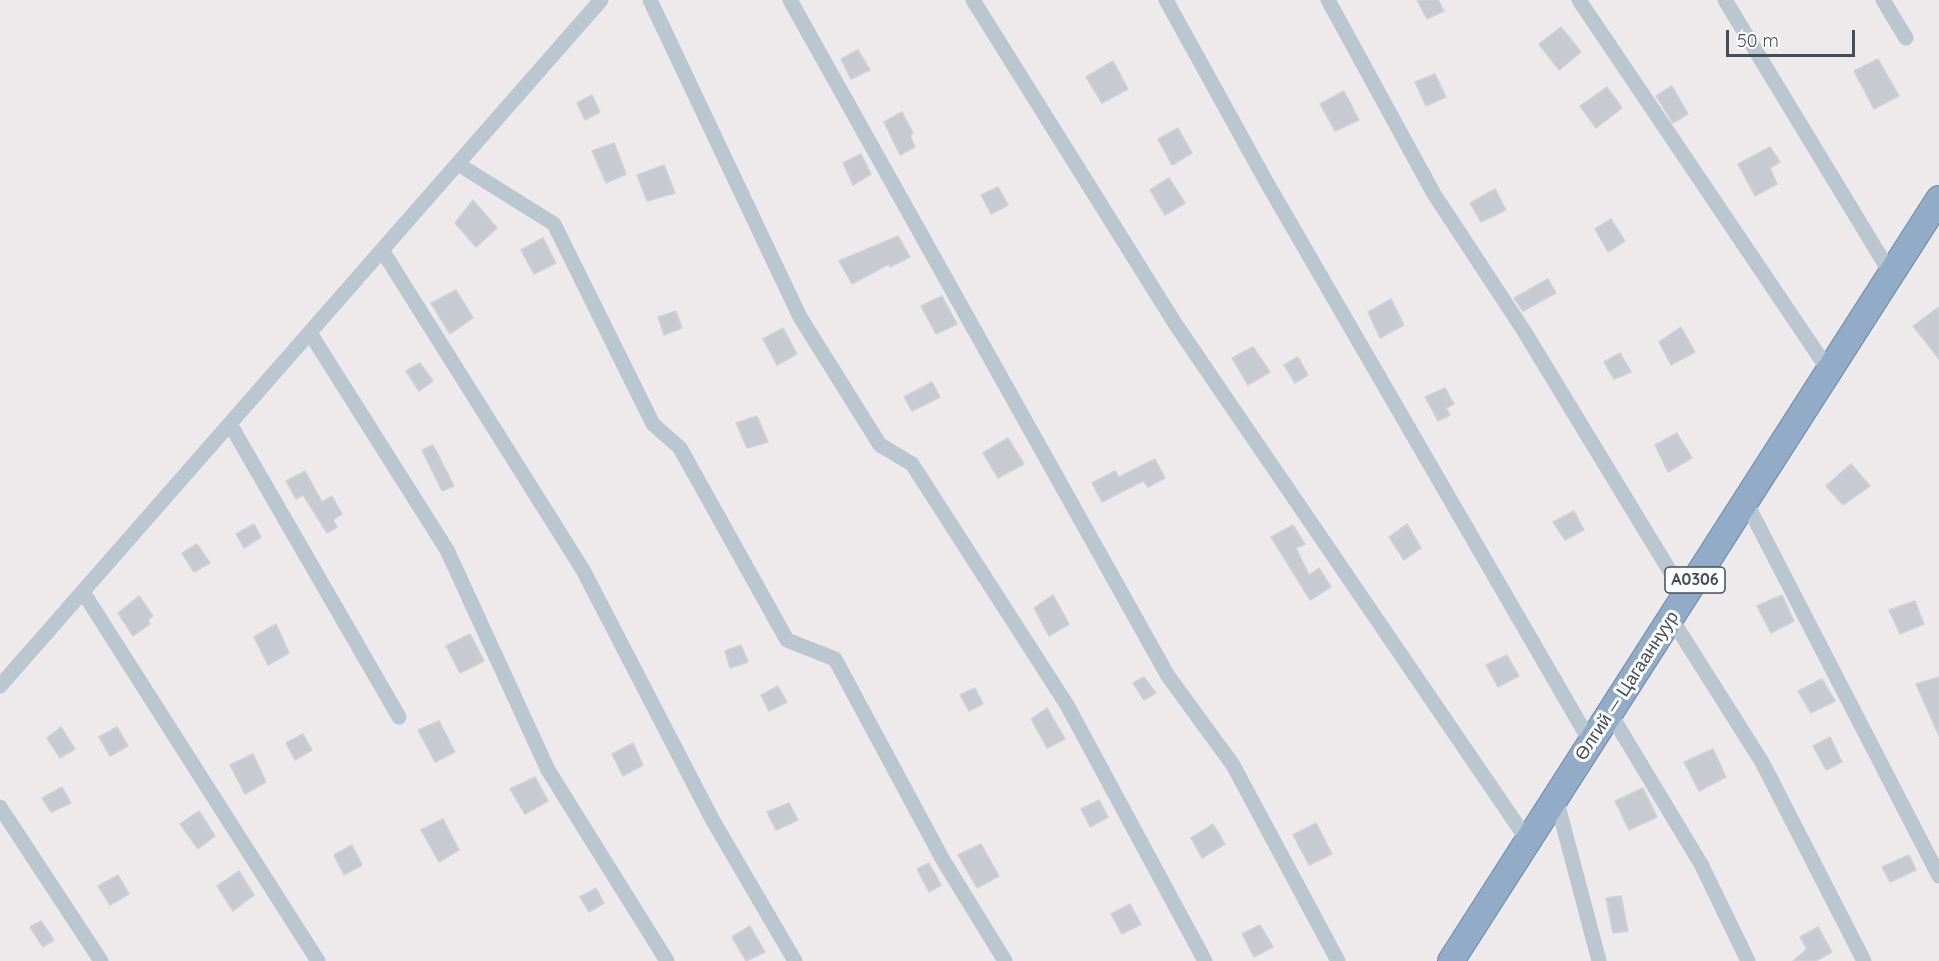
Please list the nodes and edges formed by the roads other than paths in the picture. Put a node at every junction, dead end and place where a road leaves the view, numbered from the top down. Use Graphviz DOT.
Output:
graph roads {
  1 [pos="601,0"];
  2 [pos="650,0"];
  3 [pos="789,0"];
  4 [pos="973,0"];
  5 [pos="1167,0"];
  6 [pos="1328,0"];
  7 [pos="1579,0"];
  8 [pos="1725,0"];
  9 [pos="1883,0"];
  10 [pos="1906,38"];
  11 [pos="458,164"];
  12 [pos="1939,203"];
  13 [pos="382,250"];
  14 [pos="1891,274"];
  15 [pos="310,333"];
  16 [pos="1829,371"];
  17 [pos="230,424"];
  18 [pos="1746,501"];
  19 [pos="83,592"];
  20 [pos="1685,596"];
  21 [pos="1671,618"];
  22 [pos="0,686"];
  23 [pos="1610,713"];
  24 [pos="399,717"];
  25 [pos="1591,743"];
  26 [pos="1556,798"];
  27 [pos="0,807"];
  28 [pos="1528,841"];
  29 [pos="1939,876"];
  30 [pos="101,961"];
  31 [pos="318,961"];
  32 [pos="667,961"];
  33 [pos="795,961"];
  34 [pos="1005,961"];
  35 [pos="1205,961"];
  36 [pos="1338,961"];
  37 [pos="1451,961"];
  38 [pos="1599,961"];
  39 [pos="1748,961"];
  40 [pos="1864,961"];
  1 -- 11 [label="street"];
  2 -- 35 [label="street"];
  3 -- 36 [label="street"];
  4 -- 28 [label="street"];
  5 -- 25 [label="street"];
  6 -- 20 [label="street"];
  7 -- 16 [label="street"];
  8 -- 14 [label="street"];
  9 -- 10 [label="street"];
  11 -- 13 [label="street"];
  11 -- 34 [label="street"];
  12 -- 14 [label="highway, Өлгий — Цагааннуур / A0306"];
  13 -- 15 [label="street"];
  13 -- 33 [label="street"];
  14 -- 16 [label="highway, Өлгий — Цагааннуур / A0306"];
  15 -- 17 [label="street"];
  15 -- 32 [label="street"];
  16 -- 18 [label="highway, Өлгий — Цагааннуур / A0306"];
  17 -- 19 [label="street"];
  17 -- 24 [label="street"];
  18 -- 20 [label="highway, Өлгий — Цагааннуур / A0306"];
  18 -- 29 [label="street"];
  19 -- 22 [label="street"];
  19 -- 31 [label="street"];
  20 -- 21 [label="highway, Өлгий — Цагааннуур / A0306"];
  21 -- 23 [label="highway, Өлгий — Цагааннуур / A0306"];
  21 -- 40 [label="street"];
  23 -- 25 [label="highway, Өлгий — Цагааннуур / A0306"];
  23 -- 39 [label="street"];
  25 -- 26 [label="highway, Өлгий — Цагааннуур / A0306"];
  26 -- 28 [label="highway, Өлгий — Цагааннуур / A0306"];
  26 -- 38 [label="street"];
  27 -- 30 [label="street"];
  28 -- 37 [label="highway, Өлгий — Цагааннуур / A0306"];
}
